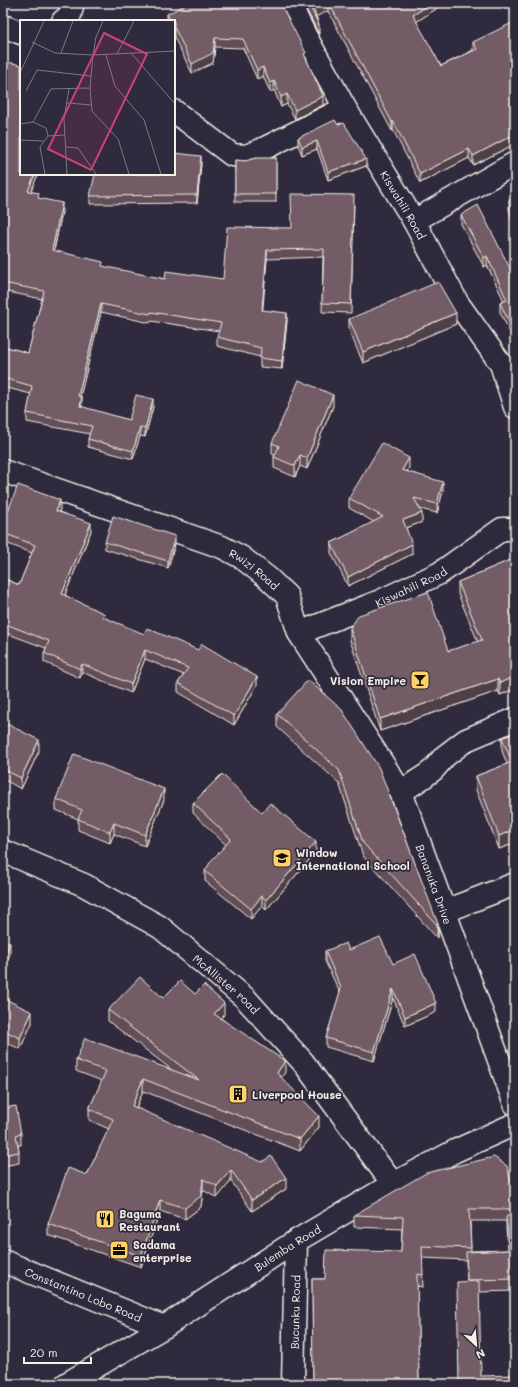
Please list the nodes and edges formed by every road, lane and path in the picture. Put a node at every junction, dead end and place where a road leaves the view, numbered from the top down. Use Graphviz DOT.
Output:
graph roads {
  1 [pos="73,3"];
  2 [pos="289,3"];
  3 [pos="64,20"];
  4 [pos="3,26"];
  5 [pos="20,33"];
  6 [pos="346,108"];
  7 [pos="175,112"];
  8 [pos="515,164"];
  9 [pos="414,221"];
  10 [pos="515,406"];
  11 [pos="3,471"];
  12 [pos="515,529"];
  13 [pos="299,633"];
  14 [pos="515,719"];
  15 [pos="401,792"];
  16 [pos="3,851"];
  17 [pos="515,884"];
  18 [pos="445,911"];
  19 [pos="515,1104"];
  20 [pos="515,1124"];
  21 [pos="393,1184"];
  22 [pos="296,1241"];
  23 [pos="3,1261"];
  24 [pos="164,1327"];
  25 [pos="66,1384"];
  26 [pos="293,1384"];
  1 -- 3 [label="street"];
  2 -- 6 [label="street, Kiswahili Road"];
  4 -- 5 [label="street"];
  6 -- 7 [label="street"];
  6 -- 9 [label="street, Kiswahili Road"];
  8 -- 9 [label="street"];
  9 -- 10 [label="street, Kiswahili Road"];
  11 -- 13 [label="street, Rwizi Road"];
  12 -- 13 [label="street, Kiswahili Road"];
  13 -- 15 [label="street, Rwizi Road"];
  14 -- 15 [label="street"];
  15 -- 18 [label="street, Bananuka Drive"];
  16 -- 21 [label="street, McAllister road"];
  17 -- 18 [label="street"];
  18 -- 19 [label="street, Bananuka Drive"];
  20 -- 21 [label="street, Bulemba Road"];
  21 -- 22 [label="street, Bulemba Road"];
  22 -- 24 [label="street, Bulemba Road"];
  22 -- 26 [label="street, Bucunku Road"];
  23 -- 24 [label="street, Constantino Lobo Road"];
  24 -- 25 [label="street, Bulemba Road"];
}
